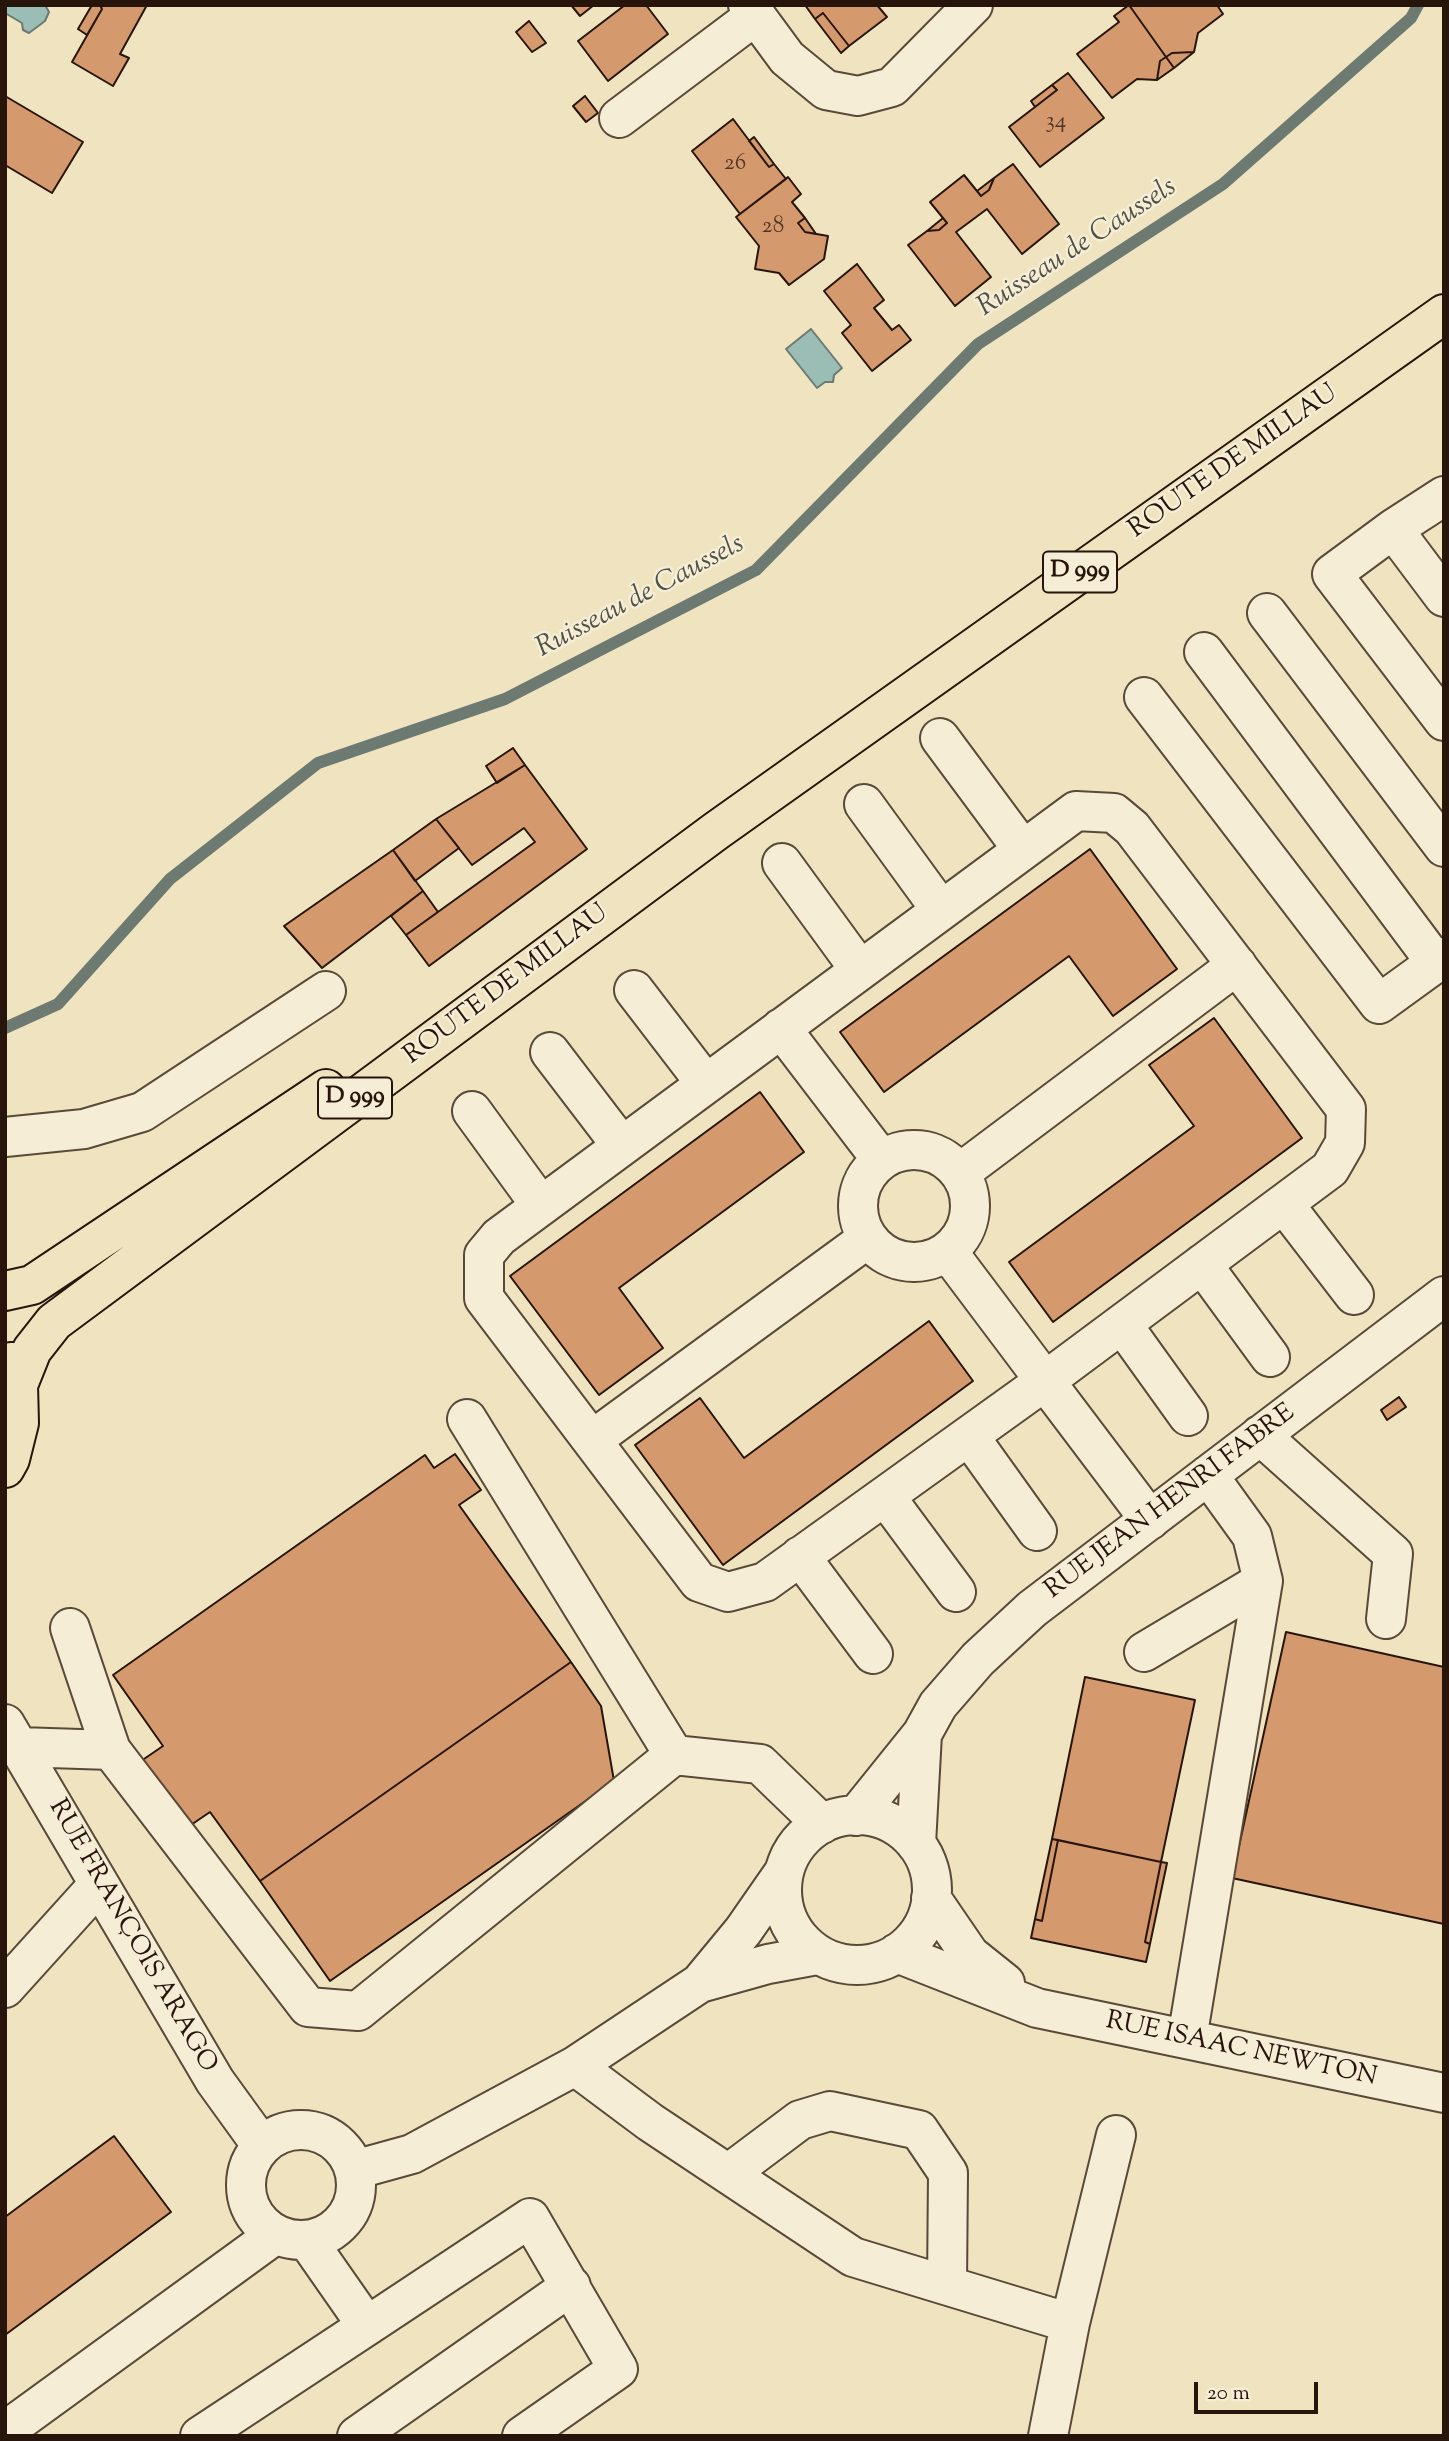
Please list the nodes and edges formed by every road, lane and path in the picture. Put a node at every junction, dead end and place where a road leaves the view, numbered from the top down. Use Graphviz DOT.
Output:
graph roads {
  1 [pos="973,5"];
  2 [pos="752,10"];
  3 [pos="619,118"];
  4 [pos="1444,314"];
  5 [pos="1444,496"];
  6 [pos="1393,529"];
  7 [pos="1444,597"];
  8 [pos="1267,613"];
  9 [pos="1204,652"];
  10 [pos="1144,697"];
  11 [pos="1444,720"];
  12 [pos="940,738"];
  13 [pos="864,804"];
  14 [pos="716,831"];
  15 [pos="1444,848"];
  16 [pos="1023,850"];
  17 [pos="782,863"];
  18 [pos="941,910"];
  19 [pos="1440,960"];
  20 [pos="1237,965"];
  21 [pos="860,970"];
  22 [pos="634,989"];
  23 [pos="326,992"];
  24 [pos="781,1028"];
  25 [pos="550,1052"];
  26 [pos="706,1084"];
  27 [pos="472,1111"];
  28 [pos="5,1137"];
  29 [pos="621,1145"];
  30 [pos="881,1158"];
  31 [pos="961,1172"];
  32 [pos="1284,1204"];
  33 [pos="541,1206"];
  34 [pos="867,1239"];
  35 [pos="947,1252"];
  36 [pos="1202,1264"];
  37 [pos="5,1291"];
  38 [pos="1354,1295"];
  39 [pos="1444,1296"];
  40 [pos="1122,1324"];
  41 [pos="5,1348"];
  42 [pos="1270,1357"];
  43 [pos="1045,1381"];
  44 [pos="18,1385"];
  45 [pos="1188,1416"];
  46 [pos="467,1419"];
  47 [pos="1260,1435"];
  48 [pos="969,1436"];
  49 [pos="592,1440"];
  50 [pos="5,1468"];
  51 [pos="1208,1475"];
  52 [pos="885,1496"];
  53 [pos="1150,1520"];
  54 [pos="1037,1531"];
  55 [pos="800,1556"];
  56 [pos="1263,1581"];
  57 [pos="956,1592"];
  58 [pos="1386,1619"];
  59 [pos="70,1628"];
  60 [pos="1144,1652"];
  61 [pos="873,1654"];
  62 [pos="922,1734"];
  63 [pos="12,1735"];
  64 [pos="111,1750"];
  65 [pos="674,1755"];
  66 [pos="839,1820"];
  67 [pos="916,1844"];
  68 [pos="784,1872"];
  69 [pos="99,1884"];
  70 [pos="931,1898"];
  71 [pos="897,1953"];
  72 [pos="817,1955"];
  73 [pos="700,1983"];
  74 [pos="5,1988"];
  75 [pos="1037,2008"];
  76 [pos="1187,2039"];
  77 [pos="575,2066"];
  78 [pos="1444,2093"];
  79 [pos="1116,2135"];
  80 [pos="262,2146"];
  81 [pos="354,2170"];
  82 [pos="728,2174"];
  83 [pos="291,2237"];
  84 [pos="947,2285"];
  85 [pos="571,2286"];
  86 [pos="1070,2322"];
  87 [pos="367,2326"];
  88 [pos="5,2431"];
  89 [pos="200,2436"];
  90 [pos="356,2436"];
  91 [pos="522,2436"];
  92 [pos="1048,2436"];
  1 -- 2 [label="street"];
  2 -- 3 [label="street"];
  4 -- 14 [label="main road, ROUTE DE MILLAU / D 999"];
  5 -- 6 [label="street"];
  6 -- 7 [label="street"];
  6 -- 11 [label="street"];
  8 -- 15 [label="street"];
  9 -- 19 [label="street"];
  10 -- 19 [label="street"];
  12 -- 16 [label="street"];
  13 -- 18 [label="street"];
  14 -- 37 [label="main road, ROUTE DE MILLAU / D 999"];
  14 -- 44 [label="main road, ROUTE DE MILLAU / D 999"];
  16 -- 18 [label="street"];
  16 -- 20 [label="street"];
  17 -- 21 [label="street"];
  18 -- 21 [label="street"];
  20 -- 31 [label="street"];
  20 -- 32 [label="street"];
  21 -- 24 [label="street"];
  22 -- 26 [label="street"];
  23 -- 28 [label="street"];
  24 -- 26 [label="street"];
  24 -- 30 [label="street"];
  25 -- 29 [label="street"];
  26 -- 29 [label="street"];
  27 -- 33 [label="street"];
  29 -- 33 [label="street"];
  30 -- 31 [label="street"];
  30 -- 34 [label="street"];
  31 -- 35 [label="street"];
  32 -- 36 [label="street"];
  32 -- 38 [label="street"];
  33 -- 49 [label="street"];
  34 -- 35 [label="street"];
  34 -- 49 [label="street"];
  35 -- 43 [label="street"];
  36 -- 40 [label="street"];
  36 -- 42 [label="street"];
  39 -- 47 [label="street, RUE JEAN HENRI FABRE"];
  40 -- 43 [label="street"];
  40 -- 45 [label="street"];
  41 -- 44 [label="main road"];
  43 -- 48 [label="street"];
  43 -- 53 [label="street"];
  44 -- 50 [label="main road"];
  46 -- 65 [label="street"];
  47 -- 51 [label="street, RUE JEAN HENRI FABRE"];
  47 -- 58 [label="street"];
  48 -- 52 [label="street"];
  48 -- 54 [label="street"];
  49 -- 55 [label="street"];
  51 -- 53 [label="street, RUE JEAN HENRI FABRE"];
  51 -- 56 [label="street"];
  52 -- 55 [label="street"];
  52 -- 57 [label="street"];
  53 -- 62 [label="street, RUE JEAN HENRI FABRE"];
  55 -- 61 [label="street"];
  56 -- 60 [label="street"];
  56 -- 76 [label="street"];
  59 -- 64 [label="street"];
  62 -- 66 [label="street, RUE JEAN HENRI FABRE"];
  62 -- 67 [label="street, RUE JEAN HENRI FABRE"];
  63 -- 64 [label="street"];
  63 -- 69 [label="street, RUE FRANÇOIS ARAGO"];
  64 -- 65 [label="street"];
  65 -- 66 [label="street"];
  66 -- 67 [label="street"];
  66 -- 68 [label="street"];
  67 -- 70 [label="street"];
  68 -- 72 [label="street"];
  68 -- 73 [label="street"];
  69 -- 74 [label="street"];
  69 -- 80 [label="street, RUE FRANÇOIS ARAGO"];
  70 -- 71 [label="street"];
  70 -- 75 [label="street, RUE ISAAC NEWTON"];
  71 -- 72 [label="street"];
  71 -- 75 [label="street, RUE ISAAC NEWTON"];
  72 -- 73 [label="street"];
  73 -- 77 [label="street"];
  75 -- 76 [label="street, RUE ISAAC NEWTON"];
  76 -- 78 [label="street, RUE ISAAC NEWTON"];
  77 -- 81 [label="street"];
  77 -- 82 [label="street"];
  79 -- 86 [label="street"];
  80 -- 81 [label="street"];
  80 -- 83 [label="street"];
  81 -- 83 [label="street"];
  82 -- 84 [label="street"];
  82 -- 84 [label="street"];
  83 -- 87 [label="street"];
  83 -- 88 [label="street"];
  84 -- 86 [label="street"];
  85 -- 87 [label="street"];
  85 -- 90 [label="street"];
  85 -- 91 [label="street"];
  86 -- 92 [label="street"];
  87 -- 89 [label="street"];
}
